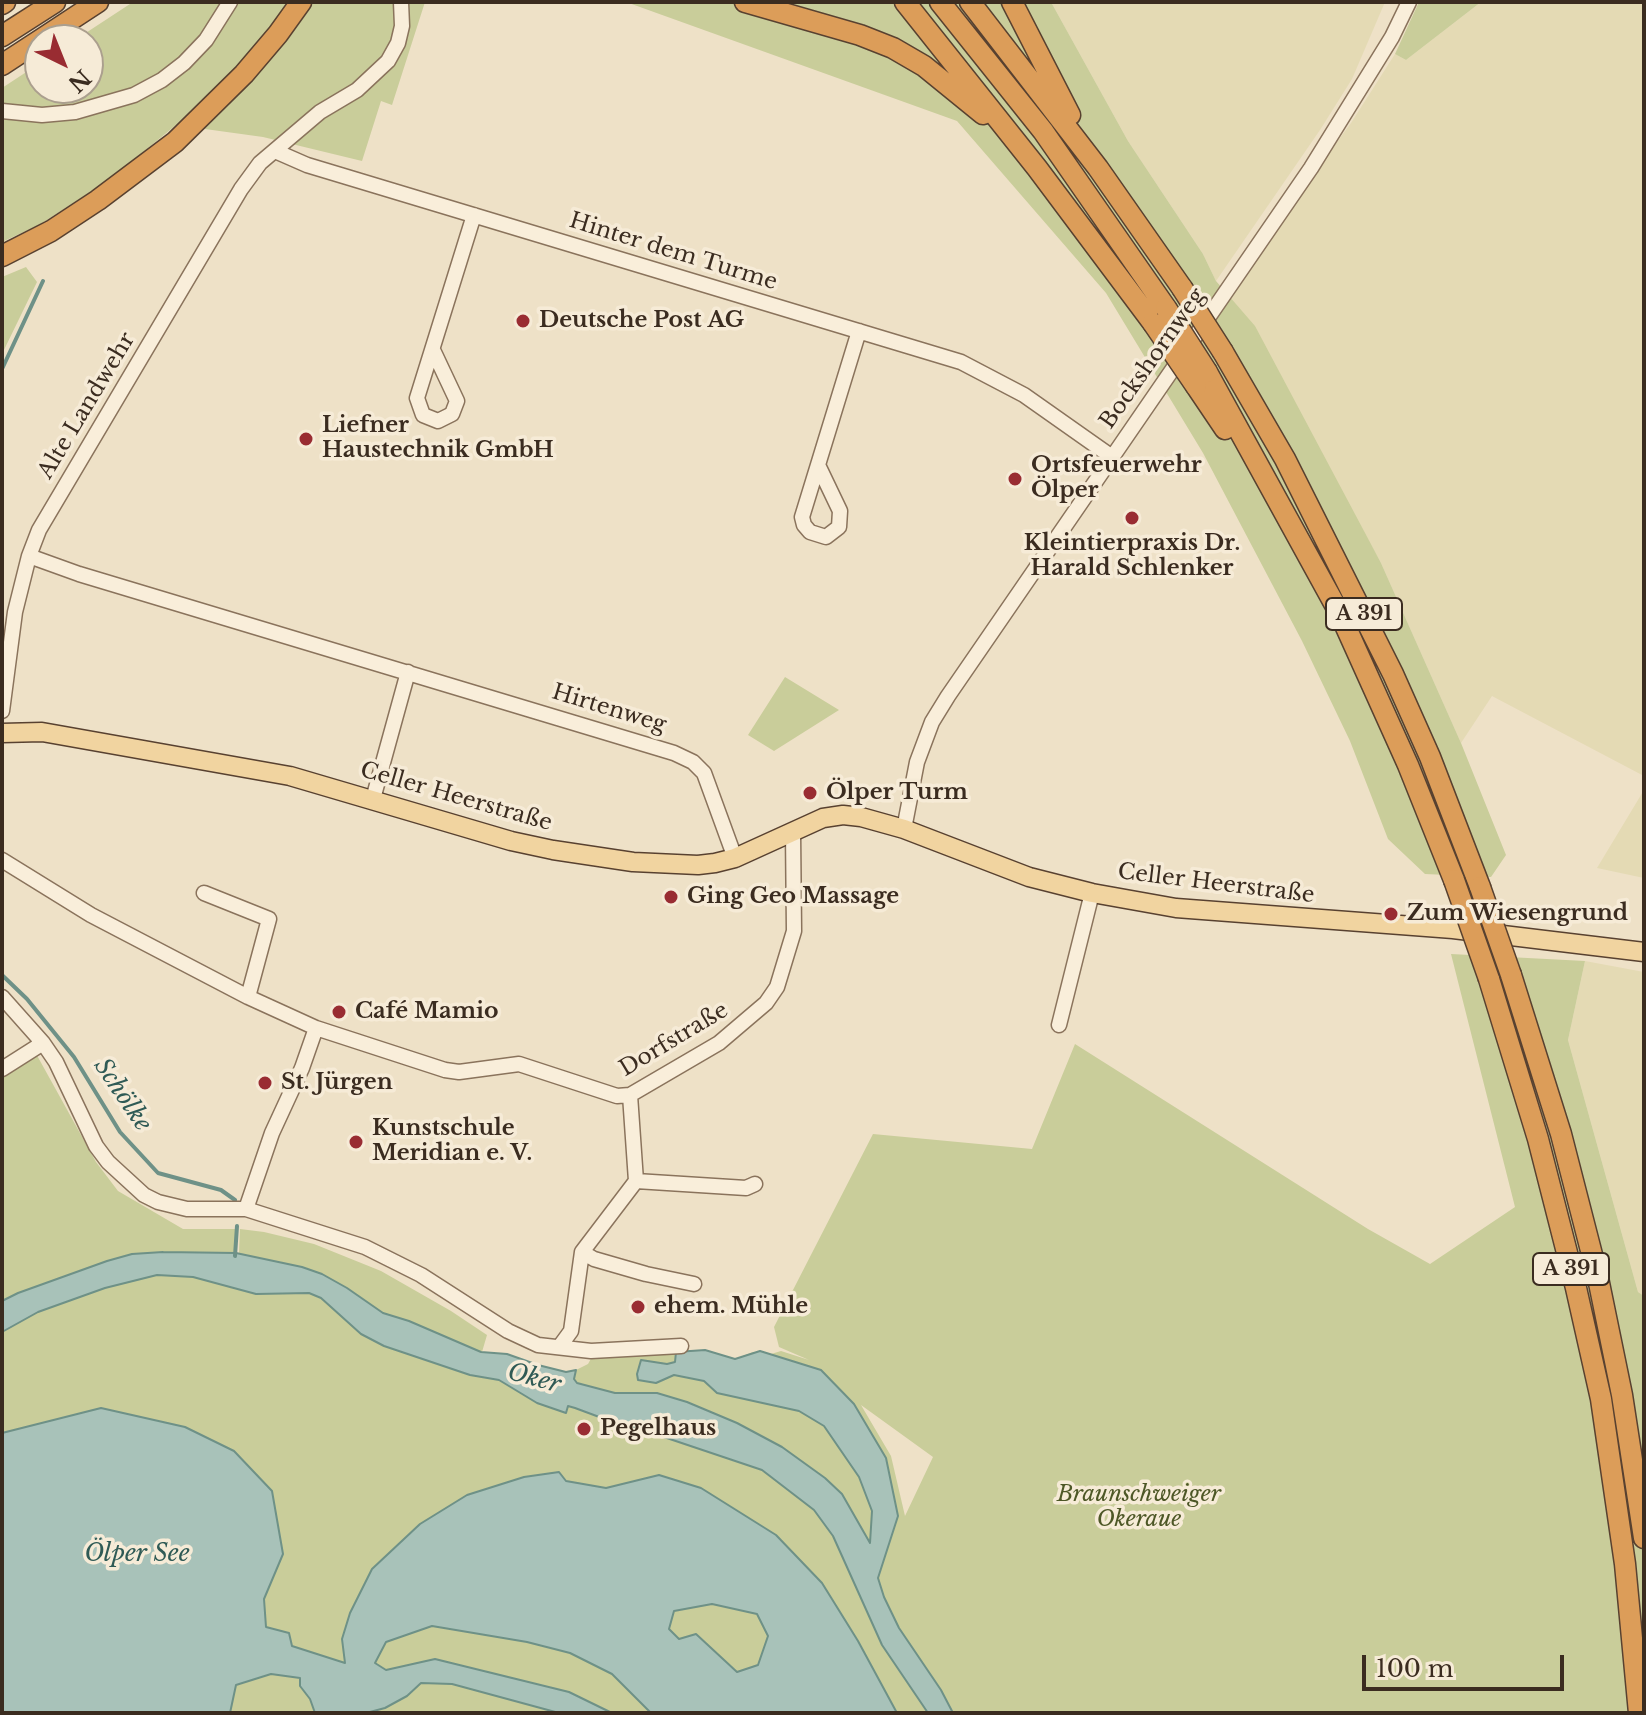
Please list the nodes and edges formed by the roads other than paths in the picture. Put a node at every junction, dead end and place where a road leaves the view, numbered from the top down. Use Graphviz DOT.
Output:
graph roads {
  1 [pos="55,2"];
  2 [pos="98,2"];
  3 [pos="230,2"];
  4 [pos="301,2"];
  5 [pos="401,2"];
  6 [pos="745,2"];
  7 [pos="905,2"];
  8 [pos="940,2"];
  9 [pos="970,2"];
  10 [pos="1012,2"];
  11 [pos="1409,2"];
  12 [pos="64,24"];
  13 [pos="2,36"];
  14 [pos="24,51"];
  15 [pos="2,65"];
  16 [pos="7,112"];
  17 [pos="275,151"];
  18 [pos="1037,168"];
  19 [pos="1098,168"];
  20 [pos="474,215"];
  21 [pos="2,256"];
  22 [pos="1159,316"];
  23 [pos="859,331"];
  24 [pos="433,350"];
  25 [pos="1112,457"];
  26 [pos="818,465"];
  27 [pos="29,556"];
  28 [pos="408,672"];
  29 [pos="2,711"];
  30 [pos="2,733"];
  31 [pos="373,799"];
  32 [pos="904,829"];
  33 [pos="793,832"];
  34 [pos="735,858"];
  35 [pos="2,860"];
  36 [pos="204,893"];
  37 [pos="1092,893"];
  38 [pos="1644,952"];
  39 [pos="2,997"];
  40 [pos="248,997"];
  41 [pos="1059,1025"];
  42 [pos="316,1028"];
  43 [pos="43,1043"];
  44 [pos="2,1069"];
  45 [pos="630,1095"];
  46 [pos="636,1181"];
  47 [pos="755,1184"];
  48 [pos="246,1209"];
  49 [pos="582,1252"];
  50 [pos="694,1284"];
  51 [pos="560,1346"];
  52 [pos="681,1346"];
  53 [pos="1644,1538"];
  54 [pos="1639,1713"];
  1 -- 13 [label="highway"];
  2 -- 12 [label="highway"];
  3 -- 16 [label="street"];
  4 -- 21 [label="highway"];
  5 -- 17 [label="street, Alte Landwehr"];
  6 -- 18 [label="highway"];
  7 -- 18 [label="highway"];
  8 -- 22 [label="highway, A 391"];
  9 -- 19 [label="highway, A 391"];
  10 -- 19 [label="highway"];
  11 -- 25 [label="street, Bockshornweg"];
  14 -- 15 [label="highway"];
  17 -- 20 [label="street, Hinter dem Turme"];
  17 -- 27 [label="street, Alte Landwehr"];
  18 -- 22 [label="highway"];
  19 -- 53 [label="highway, A 391, bridge"];
  20 -- 23 [label="street, Hinter dem Turme"];
  20 -- 24 [label="street"];
  22 -- 54 [label="highway, A 391, bridge"];
  23 -- 25 [label="street, Hinter dem Turme"];
  23 -- 26 [label="street"];
  25 -- 32 [label="street, Bockshornweg"];
  27 -- 28 [label="street, Hirtenweg"];
  27 -- 29 [label="street, Alte Landwehr"];
  28 -- 31 [label="street"];
  28 -- 34 [label="street, Hirtenweg"];
  30 -- 31 [label="main road, Celler Heerstraße"];
  31 -- 34 [label="main road, Celler Heerstraße"];
  32 -- 33 [label="main road, Celler Heerstraße"];
  32 -- 37 [label="main road, Celler Heerstraße"];
  33 -- 34 [label="main road, Celler Heerstraße"];
  33 -- 45 [label="street, Dorfstraße"];
  35 -- 40 [label="street, Dorfstraße"];
  36 -- 40 [label="street"];
  37 -- 38 [label="main road, Celler Heerstraße"];
  37 -- 41 [label="street"];
  39 -- 43 [label="street"];
  40 -- 42 [label="street, Dorfstraße"];
  42 -- 45 [label="street, Dorfstraße"];
  42 -- 48 [label="street"];
  43 -- 44 [label="street"];
  43 -- 48 [label="street"];
  45 -- 46 [label="street"];
  46 -- 47 [label="street"];
  46 -- 49 [label="street"];
  48 -- 51 [label="street"];
  49 -- 50 [label="street"];
  49 -- 51 [label="street"];
  51 -- 52 [label="street"];
}
